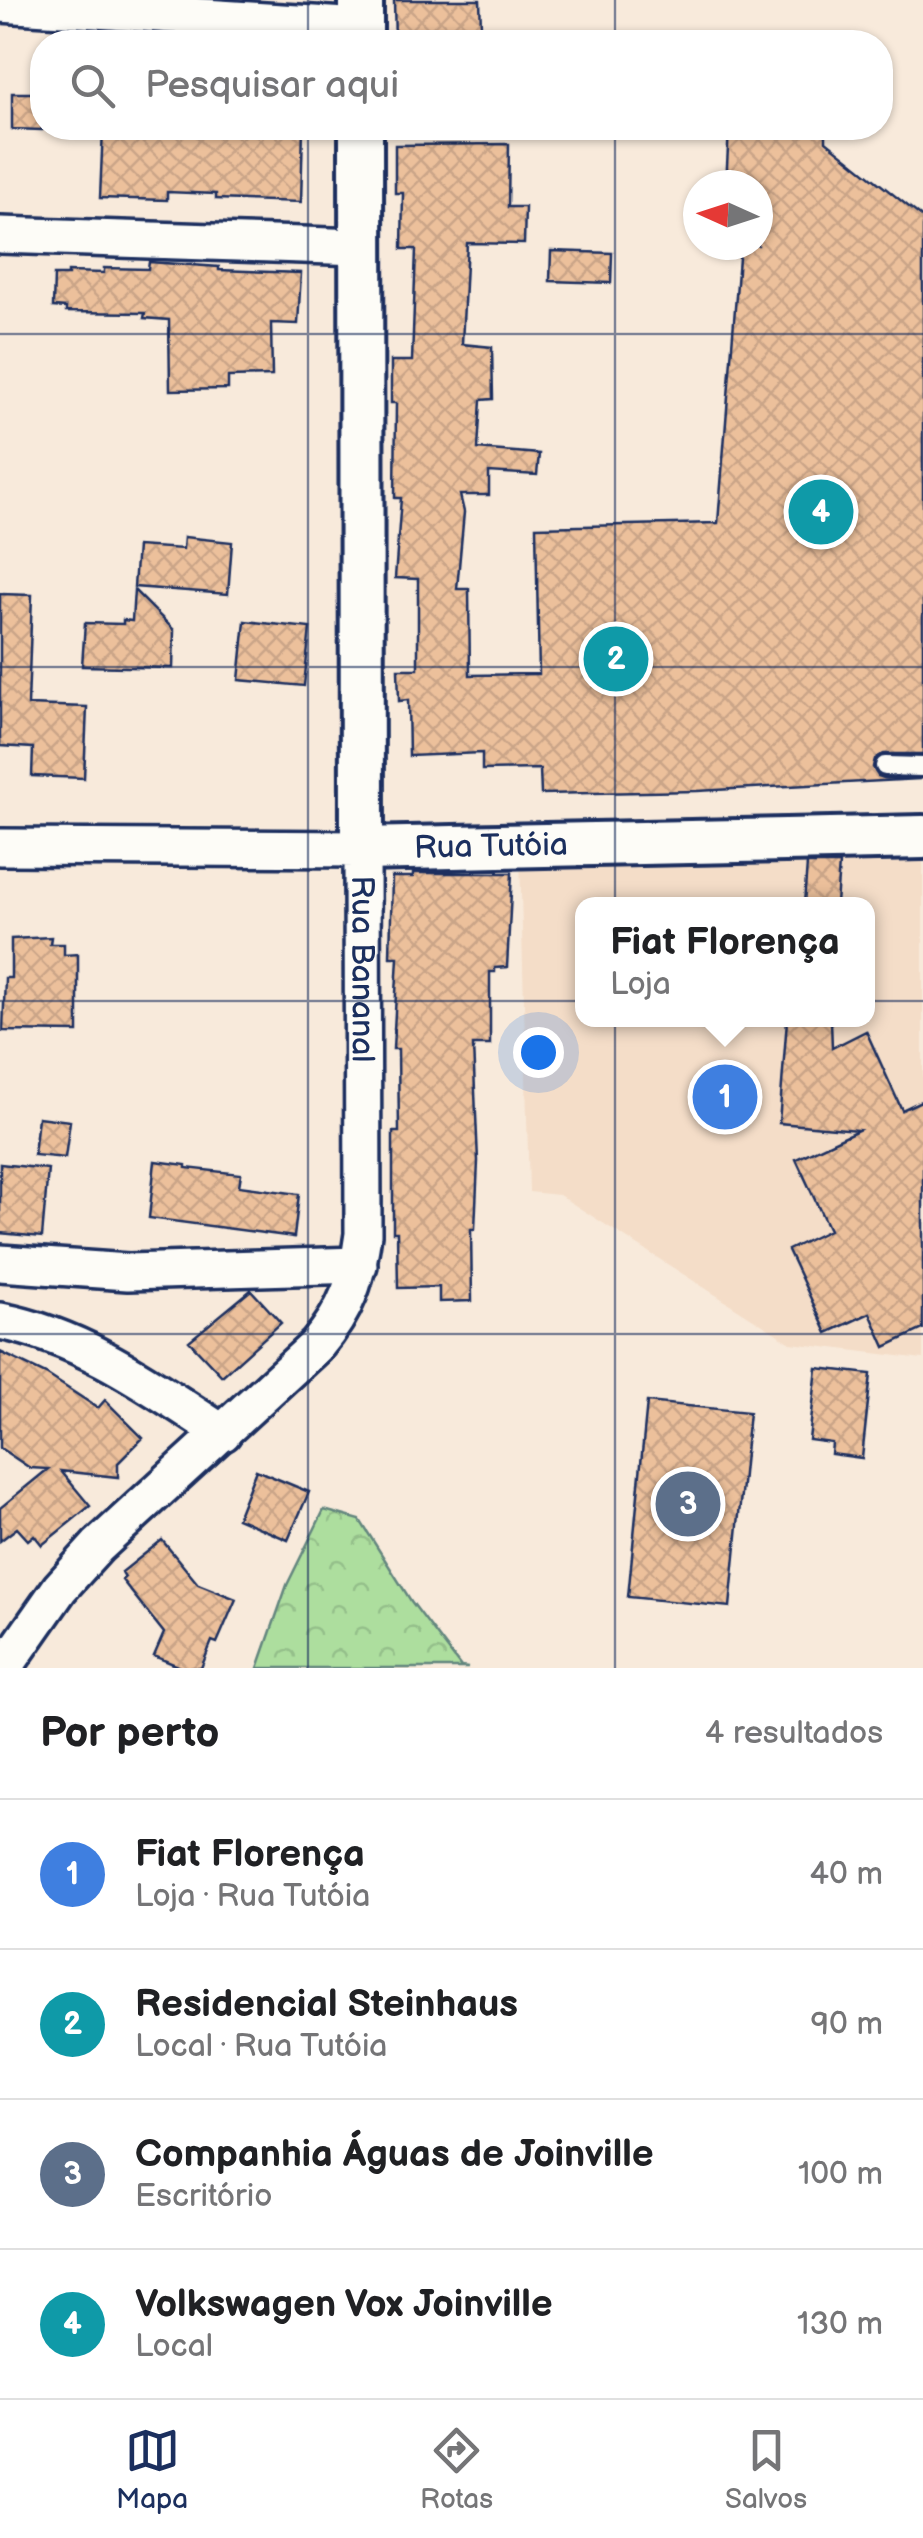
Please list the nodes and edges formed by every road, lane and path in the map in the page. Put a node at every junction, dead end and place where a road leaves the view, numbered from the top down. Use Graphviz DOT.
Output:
graph roads {
  1 [pos="0,4"];
  2 [pos="361,23"];
  3 [pos="361,140"];
  4 [pos="0,236"];
  5 [pos="362,246"];
  6 [pos="885,766"];
  7 [pos="923,768"];
  8 [pos="923,838"];
  9 [pos="0,847"];
  10 [pos="362,849"];
  11 [pos="0,1263"];
  12 [pos="359,1265"];
  13 [pos="0,1321"];
  14 [pos="223,1432"];
  15 [pos="4,1668"];
  1 -- 2 [label="street"];
  3 -- 5 [label="street, Rua Bananal"];
  4 -- 5 [label="street"];
  5 -- 10 [label="street, Rua Bananal"];
  6 -- 7 [label="lane"];
  8 -- 10 [label="street, Rua Tutóia"];
  9 -- 10 [label="street, Rua Tutóia"];
  10 -- 12 [label="street, Rua Bananal"];
  11 -- 12 [label="street"];
  12 -- 14 [label="street, Rua Bananal"];
  13 -- 14 [label="street"];
  14 -- 15 [label="street, Rua Bananal"];
}
